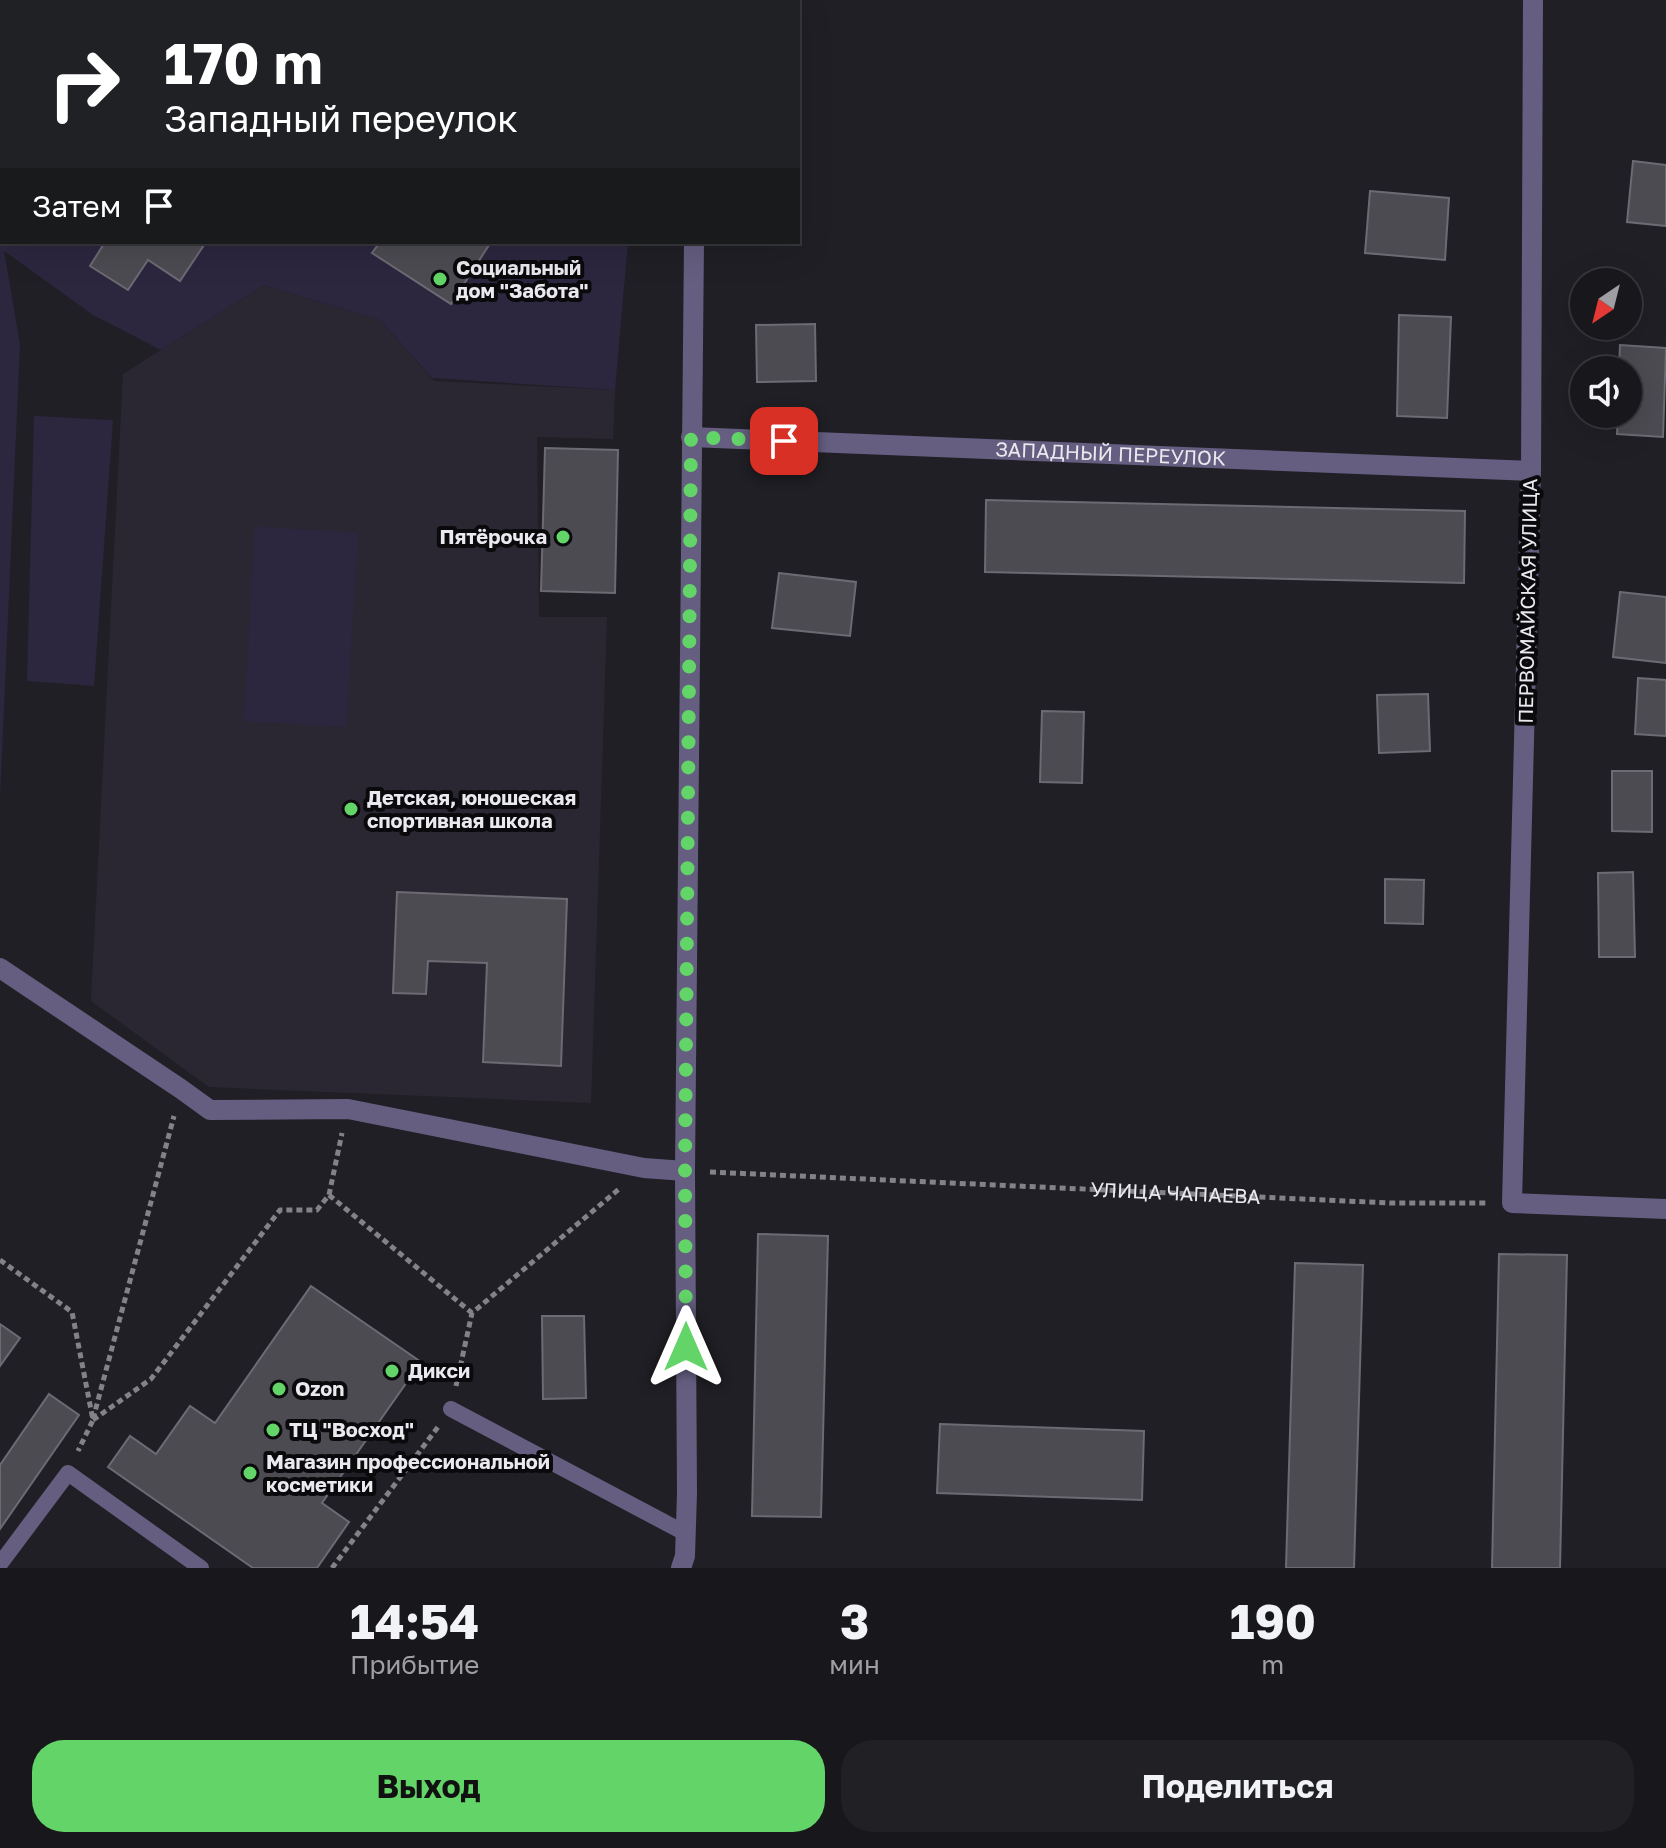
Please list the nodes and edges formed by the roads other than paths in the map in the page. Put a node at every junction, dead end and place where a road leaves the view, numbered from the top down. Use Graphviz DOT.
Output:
graph roads {
  1 [pos="1533,0"];
  2 [pos="694,244"];
  3 [pos="691,437"];
  4 [pos="1531,471"];
  5 [pos="0,968"];
  6 [pos="685,1171"];
  7 [pos="1666,1209"];
  8 [pos="451,1409"];
  9 [pos="685,1533"];
  10 [pos="0,1564"];
  11 [pos="201,1568"];
  12 [pos="681,1568"];
  1 -- 4 [label="street, ПЕРВОМАЙСКАЯ УЛИЦА"];
  2 -- 3 [label="street"];
  3 -- 4 [label="street, ЗАПАДНЫЙ ПЕРЕУЛОК"];
  3 -- 6 [label="street"];
  4 -- 7 [label="street, ПЕРВОМАЙСКАЯ УЛИЦА"];
  5 -- 6 [label="street"];
  6 -- 9 [label="street"];
  8 -- 9 [label="lane"];
  9 -- 12 [label="street"];
  10 -- 11 [label="lane"];
}
